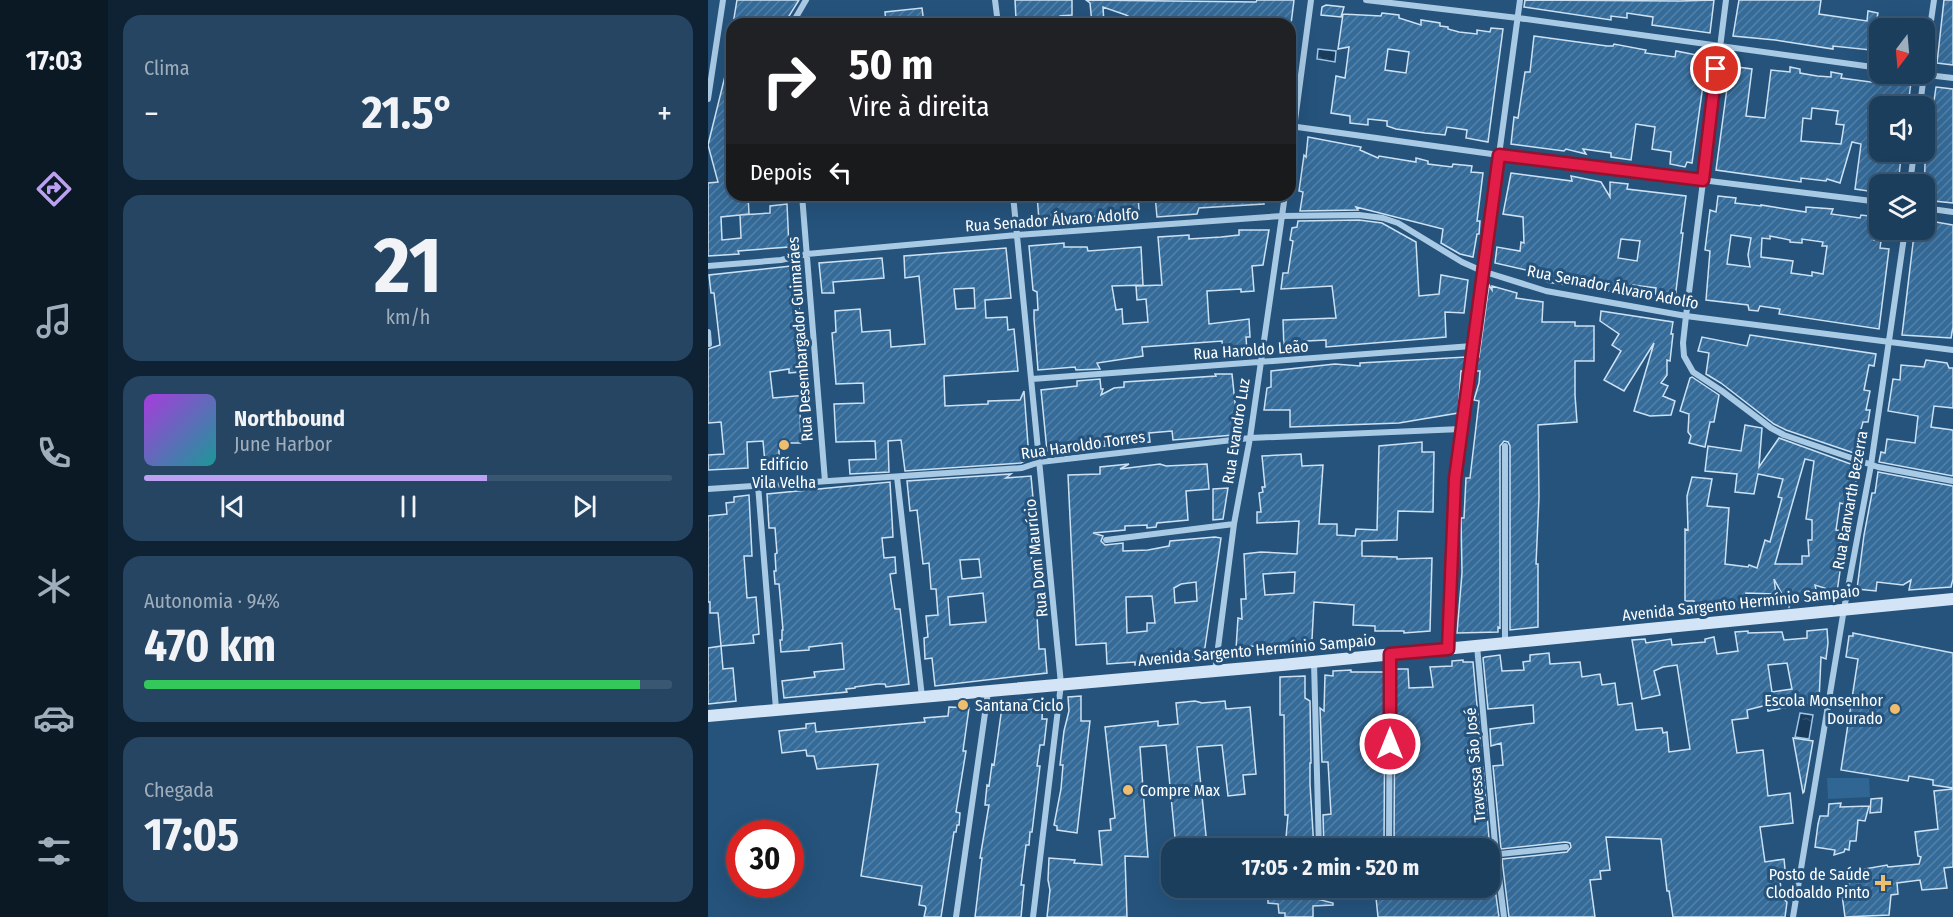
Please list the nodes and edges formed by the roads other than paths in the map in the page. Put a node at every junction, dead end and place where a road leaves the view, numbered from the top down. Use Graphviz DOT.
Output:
graph roads {
  1 [pos="723,0"];
  2 [pos="806,0"];
  3 [pos="996,0"];
  4 [pos="1311,0"];
  5 [pos="1366,0"];
  6 [pos="1520,0"];
  7 [pos="1726,0"];
  8 [pos="1934,0"];
  9 [pos="795,18"];
  10 [pos="998,18"];
  11 [pos="1518,18"];
  12 [pos="1931,18"];
  13 [pos="1719,46"];
  14 [pos="1869,66"];
  15 [pos="1935,76"];
  16 [pos="1953,78"];
  17 [pos="708,99"];
  18 [pos="1296,99"];
  19 [pos="1296,127"];
  20 [pos="1499,155"];
  21 [pos="1703,180"];
  22 [pos="803,201"];
  23 [pos="1014,201"];
  24 [pos="1284,201"];
  25 [pos="1869,201"];
  26 [pos="1935,210"];
  27 [pos="1953,212"];
  28 [pos="1282,216"];
  29 [pos="1017,235"];
  30 [pos="1904,240"];
  31 [pos="807,254"];
  32 [pos="708,266"];
  33 [pos="1482,271"];
  34 [pos="1686,316"];
  35 [pos="708,332"];
  36 [pos="1890,343"];
  37 [pos="709,344"];
  38 [pos="1472,346"];
  39 [pos="1953,350"];
  40 [pos="1260,363"];
  41 [pos="1032,379"];
  42 [pos="1461,429"];
  43 [pos="1250,438"];
  44 [pos="1505,446"];
  45 [pos="1040,462"];
  46 [pos="1871,465"];
  47 [pos="897,477"];
  48 [pos="825,481"];
  49 [pos="1953,482"];
  50 [pos="758,485"];
  51 [pos="708,489"];
  52 [pos="1234,524"];
  53 [pos="1106,540"];
  54 [pos="1953,599"];
  55 [pos="1844,609"];
  56 [pos="1505,644"];
  57 [pos="1478,646"];
  58 [pos="1448,649"];
  59 [pos="1390,654"];
  60 [pos="1314,662"];
  61 [pos="1215,671"];
  62 [pos="1061,684"];
  63 [pos="988,692"];
  64 [pos="922,697"];
  65 [pos="776,709"];
  66 [pos="708,716"];
  67 [pos="1319,838"];
  68 [pos="1389,838"];
  69 [pos="1492,838"];
  70 [pos="1566,847"];
  71 [pos="1500,853"];
  72 [pos="1500,894"];
  73 [pos="956,917"];
  74 [pos="1033,917"];
  75 [pos="1504,917"];
  76 [pos="1793,917"];
  1 -- 17 [label="street"];
  2 -- 9 [label="street"];
  3 -- 10 [label="street"];
  4 -- 18 [label="street"];
  5 -- 11 [label="street"];
  6 -- 11 [label="street"];
  7 -- 13 [label="street"];
  8 -- 12 [label="street"];
  11 -- 13 [label="street"];
  11 -- 20 [label="street"];
  13 -- 14 [label="street"];
  13 -- 21 [label="street"];
  15 -- 16 [label="street"];
  19 -- 20 [label="street"];
  20 -- 21 [label="street"];
  20 -- 33 [label="street"];
  21 -- 25 [label="street"];
  21 -- 34 [label="street"];
  22 -- 31 [label="street, Rua Desembargador Guimarães"];
  23 -- 29 [label="street, Rua Dom Maurício"];
  24 -- 28 [label="street, Rua Evandro Luz"];
  26 -- 27 [label="street"];
  28 -- 29 [label="street, Rua Senador Álvaro Adolfo"];
  28 -- 33 [label="street, Rua Senador Álvaro Adolfo"];
  28 -- 40 [label="street, Rua Evandro Luz"];
  29 -- 31 [label="street, Rua Senador Álvaro Adolfo"];
  29 -- 41 [label="street, Rua Dom Maurício"];
  30 -- 36 [label="street, Rua Banvarth Bezerra"];
  31 -- 32 [label="street, Rua Senador Álvaro Adolfo"];
  31 -- 48 [label="street, Rua Desembargador Guimarães"];
  33 -- 34 [label="street, Rua Senador Álvaro Adolfo"];
  33 -- 38 [label="street"];
  34 -- 36 [label="street, Rua Senador Álvaro Adolfo"];
  34 -- 46 [label="street"];
  35 -- 37 [label="street"];
  36 -- 39 [label="street, Rua Senador Álvaro Adolfo"];
  36 -- 46 [label="street, Rua Banvarth Bezerra"];
  38 -- 40 [label="street, Rua Haroldo Leão"];
  38 -- 42 [label="street"];
  40 -- 41 [label="street, Rua Haroldo Leão"];
  40 -- 43 [label="street, Rua Evandro Luz"];
  41 -- 45 [label="street, Rua Dom Maurício"];
  42 -- 43 [label="street, Rua Haroldo Torres"];
  42 -- 58 [label="street"];
  43 -- 45 [label="street, Rua Haroldo Torres"];
  43 -- 52 [label="street, Rua Evandro Luz"];
  44 -- 56 [label="street"];
  45 -- 47 [label="street, Rua Haroldo Torres"];
  45 -- 62 [label="street, Rua Dom Maurício"];
  46 -- 49 [label="street"];
  46 -- 55 [label="street, Rua Banvarth Bezerra"];
  47 -- 48 [label="street, Rua Haroldo Torres"];
  47 -- 64 [label="street"];
  48 -- 50 [label="street, Rua Haroldo Torres"];
  50 -- 51 [label="street, Rua Haroldo Torres"];
  50 -- 65 [label="street"];
  52 -- 53 [label="street"];
  52 -- 61 [label="street, Rua Evandro Luz"];
  54 -- 55 [label="main road, Avenida Sargento Hermínio Sampaio"];
  55 -- 56 [label="main road, Avenida Sargento Hermínio Sampaio"];
  55 -- 76 [label="street, Rua Banvarth Bezerra"];
  56 -- 57 [label="main road, Avenida Sargento Hermínio Sampaio"];
  57 -- 58 [label="main road, Avenida Sargento Hermínio Sampaio"];
  57 -- 69 [label="street, Travessa São José"];
  58 -- 59 [label="main road, Avenida Sargento Hermínio Sampaio"];
  59 -- 60 [label="main road, Avenida Sargento Hermínio Sampaio"];
  59 -- 68 [label="street"];
  60 -- 61 [label="main road, Avenida Sargento Hermínio Sampaio"];
  60 -- 67 [label="street"];
  61 -- 62 [label="main road, Avenida Sargento Hermínio Sampaio"];
  62 -- 63 [label="main road, Avenida Sargento Hermínio Sampaio"];
  62 -- 74 [label="street, Rua Dom Maurício"];
  63 -- 64 [label="main road, Avenida Sargento Hermínio Sampaio"];
  63 -- 73 [label="street"];
  64 -- 65 [label="main road, Avenida Sargento Hermínio Sampaio"];
  65 -- 66 [label="main road, Avenida Sargento Hermínio Sampaio"];
  70 -- 71 [label="street"];
  72 -- 75 [label="street, Travessa São José"];
}
